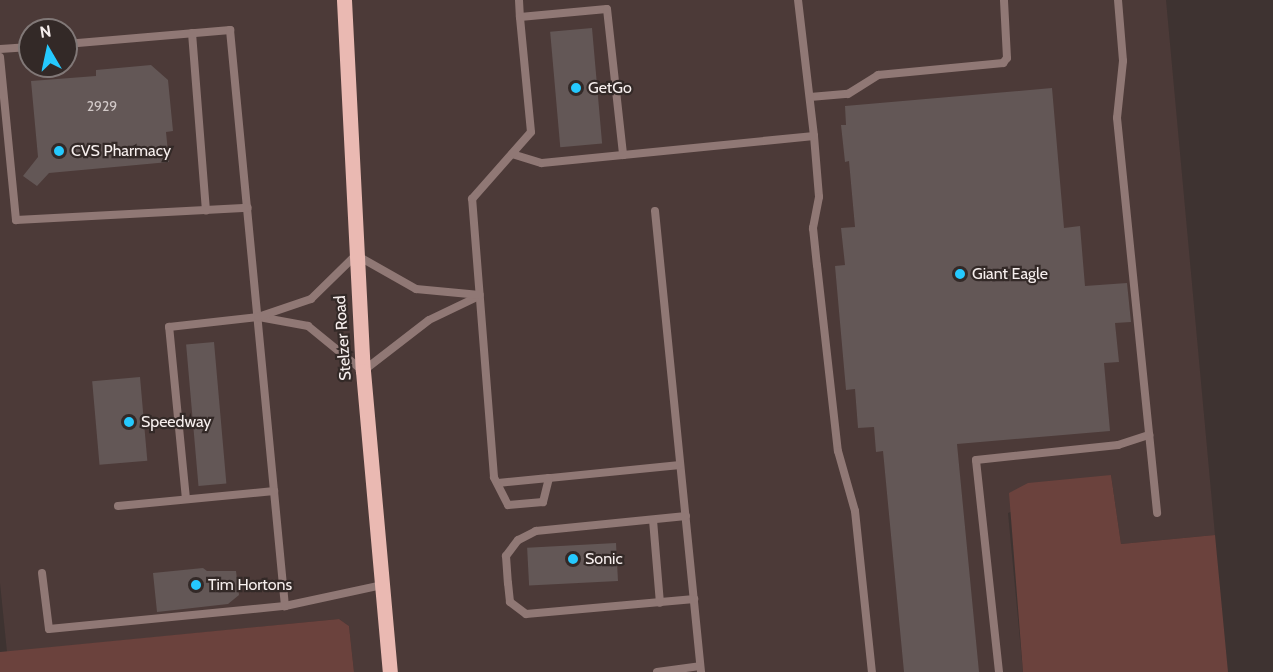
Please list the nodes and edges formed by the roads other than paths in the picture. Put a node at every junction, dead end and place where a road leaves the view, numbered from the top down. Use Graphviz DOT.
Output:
graph roads {
  1 [pos="344,0"];
  2 [pos="519,0"];
  3 [pos="798,0"];
  4 [pos="1004,0"];
  5 [pos="1118,0"];
  6 [pos="520,17"];
  7 [pos="192,33"];
  8 [pos="78,43"];
  9 [pos="18,48"];
  10 [pos="0,50"];
  11 [pos="0,57"];
  12 [pos="810,97"];
  13 [pos="814,136"];
  14 [pos="512,154"];
  15 [pos="623,155"];
  16 [pos="248,208"];
  17 [pos="206,210"];
  18 [pos="655,211"];
  19 [pos="356,255"];
  20 [pos="480,295"];
  21 [pos="258,317"];
  22 [pos="363,371"];
  23 [pos="1149,435"];
  24 [pos="680,465"];
  25 [pos="549,478"];
  26 [pos="498,483"];
  27 [pos="274,491"];
  28 [pos="186,500"];
  29 [pos="118,506"];
  30 [pos="1157,513"];
  31 [pos="686,516"];
  32 [pos="653,519"];
  33 [pos="42,573"];
  34 [pos="382,585"];
  35 [pos="694,599"];
  36 [pos="660,603"];
  37 [pos="285,606"];
  38 [pos="700,669"];
  39 [pos="390,672"];
  40 [pos="657,672"];
  41 [pos="872,672"];
  42 [pos="999,672"];
  1 -- 19 [label="main road, Stelzer Road"];
  2 -- 6 [label="lane"];
  3 -- 12 [label="lane"];
  4 -- 12 [label="lane"];
  5 -- 23 [label="lane"];
  6 -- 14 [label="lane"];
  6 -- 15 [label="lane"];
  7 -- 8 [label="lane"];
  7 -- 16 [label="lane"];
  7 -- 17 [label="lane"];
  9 -- 10 [label="lane"];
  11 -- 17 [label="lane"];
  12 -- 13 [label="lane"];
  13 -- 15 [label="lane"];
  13 -- 41 [label="lane"];
  14 -- 15 [label="lane"];
  14 -- 20 [label="lane"];
  16 -- 17 [label="lane"];
  16 -- 21 [label="lane"];
  18 -- 24 [label="lane"];
  19 -- 20 [label="lane"];
  19 -- 21 [label="lane"];
  19 -- 22 [label="main road, Stelzer Road"];
  20 -- 22 [label="lane"];
  20 -- 26 [label="lane"];
  21 -- 22 [label="lane"];
  21 -- 27 [label="lane"];
  21 -- 28 [label="lane"];
  22 -- 34 [label="main road, Stelzer Road"];
  23 -- 30 [label="lane"];
  23 -- 42 [label="lane"];
  24 -- 25 [label="lane"];
  24 -- 31 [label="lane"];
  25 -- 26 [label="lane"];
  25 -- 26 [label="lane"];
  27 -- 28 [label="lane"];
  27 -- 37 [label="lane"];
  28 -- 29 [label="lane"];
  31 -- 32 [label="lane"];
  31 -- 35 [label="lane"];
  32 -- 36 [label="lane"];
  32 -- 36 [label="lane"];
  33 -- 37 [label="lane"];
  34 -- 37 [label="lane"];
  34 -- 39 [label="main road, Stelzer Road"];
  35 -- 36 [label="lane"];
  35 -- 38 [label="lane"];
  38 -- 40 [label="lane"];
}
